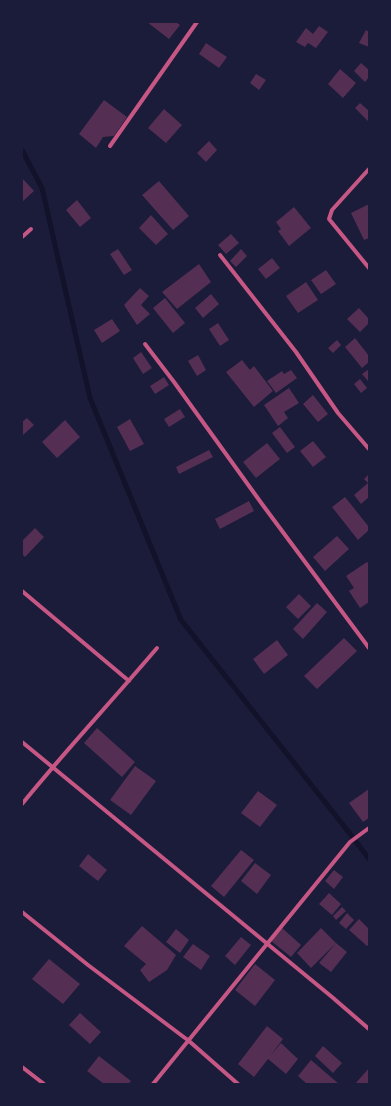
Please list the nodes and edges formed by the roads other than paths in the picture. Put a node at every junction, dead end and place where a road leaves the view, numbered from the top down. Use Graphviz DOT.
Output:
graph roads {
  1 [pos="197,22"];
  2 [pos="110,146"];
  3 [pos="369,169"];
  4 [pos="31,229"];
  5 [pos="22,237"];
  6 [pos="220,255"];
  7 [pos="369,268"];
  8 [pos="145,344"];
  9 [pos="369,449"];
  10 [pos="22,591"];
  11 [pos="157,648"];
  12 [pos="369,648"];
  13 [pos="129,681"];
  14 [pos="22,742"];
  15 [pos="52,768"];
  16 [pos="22,804"];
  17 [pos="369,828"];
  18 [pos="22,912"];
  19 [pos="267,944"];
  20 [pos="369,1029"];
  21 [pos="189,1041"];
  22 [pos="22,1067"];
  23 [pos="44,1084"];
  24 [pos="154,1084"];
  25 [pos="238,1084"];
  1 -- 2 [label="street"];
  3 -- 7 [label="street"];
  4 -- 5 [label="street"];
  6 -- 9 [label="street"];
  8 -- 12 [label="street"];
  10 -- 13 [label="street"];
  11 -- 13 [label="street"];
  13 -- 15 [label="street"];
  14 -- 15 [label="street"];
  15 -- 16 [label="street"];
  15 -- 19 [label="street"];
  17 -- 19 [label="street"];
  18 -- 21 [label="street"];
  19 -- 20 [label="street"];
  19 -- 21 [label="street"];
  21 -- 24 [label="street"];
  21 -- 25 [label="street"];
  22 -- 23 [label="street"];
}
